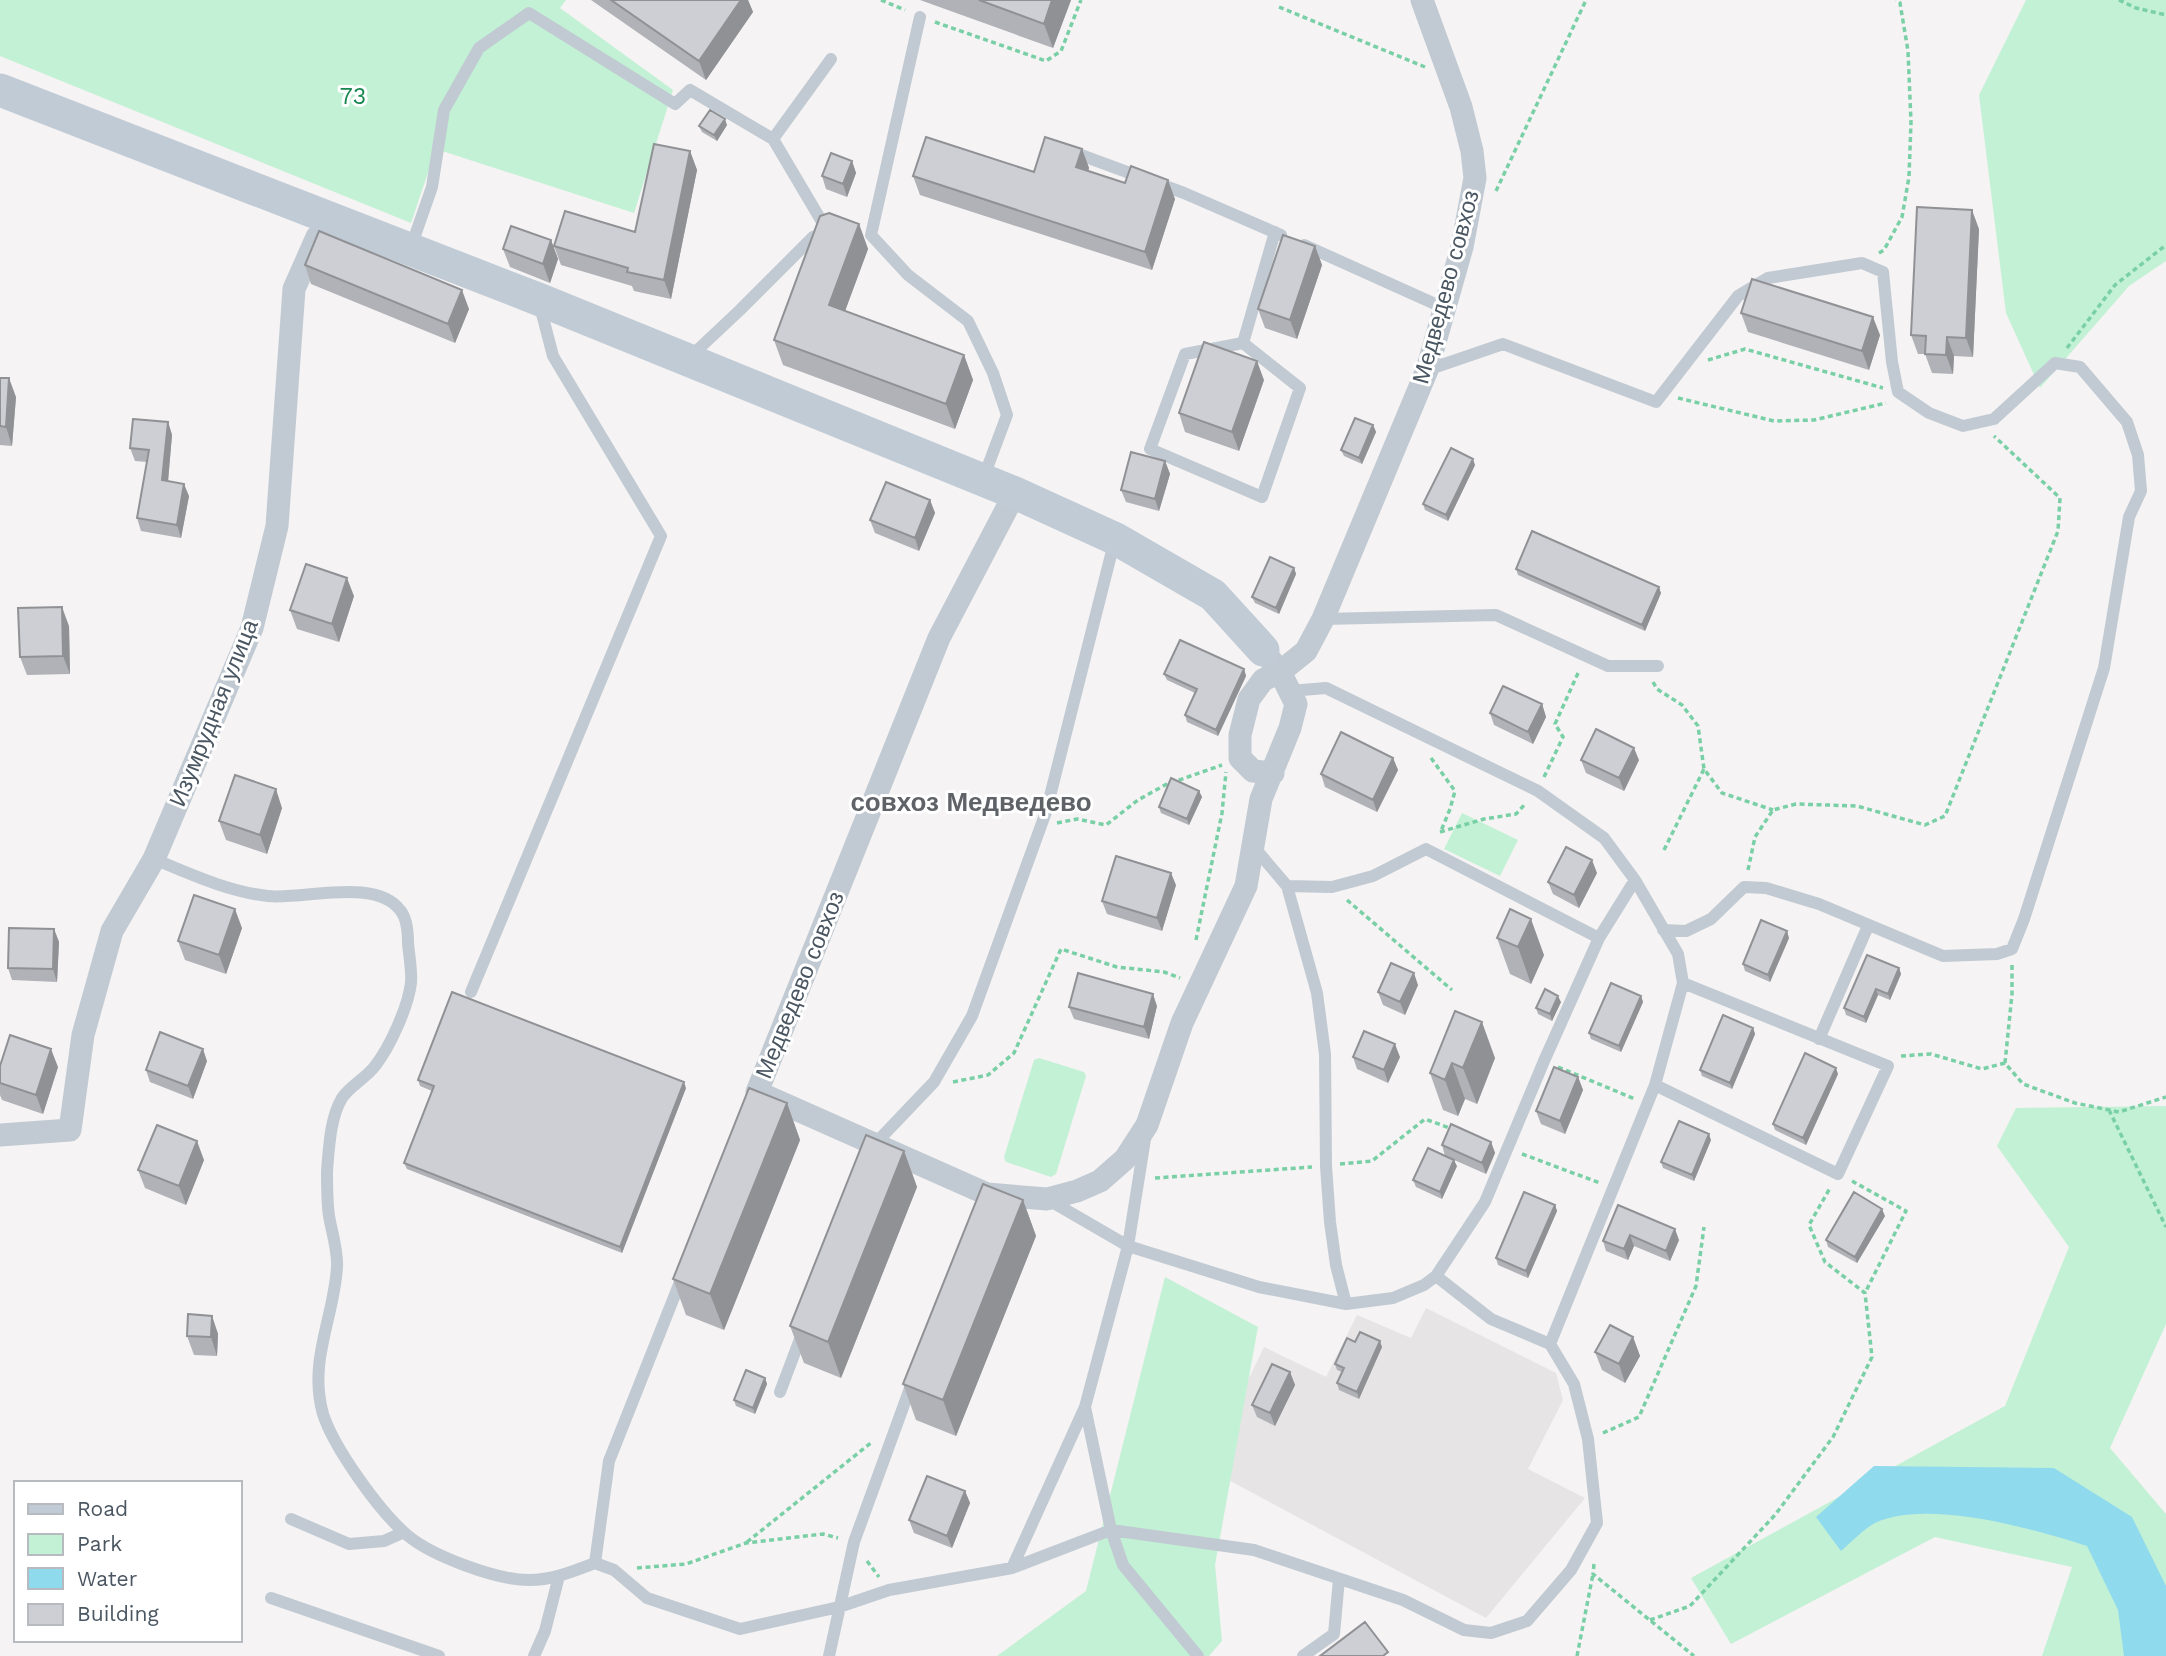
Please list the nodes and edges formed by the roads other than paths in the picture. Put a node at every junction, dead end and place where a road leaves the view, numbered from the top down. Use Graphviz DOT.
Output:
graph roads {
  1 [pos="1422,0"];
  2 [pos="920,16"];
  3 [pos="831,59"];
  4 [pos="0,90"];
  5 [pos="773,139"];
  6 [pos="1068,150"];
  7 [pos="325,215"];
  8 [pos="841,228"];
  9 [pos="828,232"];
  10 [pos="1275,232"];
  11 [pos="411,248"];
  12 [pos="538,299"];
  13 [pos="1444,307"];
  14 [pos="1243,343"];
  15 [pos="687,359"];
  16 [pos="1427,370"];
  17 [pos="982,480"];
  18 [pos="1015,493"];
  19 [pos="1115,539"];
  20 [pos="1323,619"];
  21 [pos="1658,666"];
  22 [pos="1278,671"];
  23 [pos="1273,773"];
  24 [pos="1253,846"];
  25 [pos="154,859"];
  26 [pos="1635,880"];
  27 [pos="1287,886"];
  28 [pos="1868,926"];
  29 [pos="1663,930"];
  30 [pos="1599,938"];
  31 [pos="1682,983"];
  32 [pos="471,992"];
  33 [pos="1819,1039"];
  34 [pos="1655,1085"];
  35 [pos="1147,1125"];
  36 [pos="0,1135"];
  37 [pos="871,1151"];
  38 [pos="1047,1199"];
  39 [pos="1128,1246"];
  40 [pos="685,1270"];
  41 [pos="1436,1276"];
  42 [pos="1346,1304"];
  43 [pos="810,1314"];
  44 [pos="1550,1344"];
  45 [pos="916,1372"];
  46 [pos="780,1392"];
  47 [pos="1084,1407"];
  48 [pos="291,1518"];
  49 [pos="1111,1530"];
  50 [pos="404,1532"];
  51 [pos="595,1563"];
  52 [pos="1012,1568"];
  53 [pos="559,1576"];
  54 [pos="1339,1579"];
  55 [pos="271,1598"];
  56 [pos="839,1607"];
  57 [pos="439,1656"];
  58 [pos="534,1656"];
  59 [pos="829,1656"];
  60 [pos="1198,1656"];
  61 [pos="1303,1656"];
  1 -- 13 [label="street, Медведево совхоз"];
  2 -- 17 [label="lane"];
  3 -- 5 [label="lane"];
  4 -- 7 [label="street"];
  5 -- 9 [label="lane"];
  5 -- 11 [label="lane"];
  6 -- 10 [label="lane"];
  7 -- 11 [label="street"];
  7 -- 25 [label="street, Изумрудная улица"];
  8 -- 9 [label="lane"];
  9 -- 15 [label="lane"];
  10 -- 13 [label="lane"];
  10 -- 14 [label="lane"];
  11 -- 12 [label="street"];
  12 -- 15 [label="street"];
  12 -- 32 [label="lane"];
  13 -- 16 [label="street, Медведево совхоз"];
  14 -- 14 [label="lane"];
  15 -- 17 [label="street"];
  16 -- 20 [label="street, Медведево совхоз"];
  16 -- 28 [label="lane"];
  17 -- 18 [label="street"];
  18 -- 19 [label="street"];
  18 -- 37 [label="street, Медведево совхоз"];
  19 -- 22 [label="street"];
  19 -- 37 [label="lane"];
  20 -- 21 [label="lane"];
  20 -- 22 [label="street, Медведево совхоз"];
  22 -- 23 [label="street, Медведево совхоз"];
  22 -- 23 [label="street"];
  22 -- 26 [label="lane"];
  23 -- 24 [label="street, Медведево совхоз"];
  24 -- 27 [label="lane"];
  24 -- 35 [label="street, Медведево совхоз"];
  25 -- 36 [label="street, Изумрудная улица"];
  25 -- 50 [label="lane"];
  26 -- 29 [label="lane"];
  26 -- 30 [label="lane"];
  27 -- 30 [label="lane"];
  27 -- 42 [label="lane"];
  28 -- 29 [label="lane"];
  28 -- 33 [label="lane"];
  29 -- 31 [label="lane"];
  30 -- 41 [label="lane"];
  31 -- 33 [label="lane"];
  31 -- 34 [label="lane"];
  33 -- 34 [label="lane"];
  34 -- 44 [label="lane"];
  35 -- 38 [label="street, Медведево совхоз"];
  35 -- 39 [label="lane"];
  37 -- 38 [label="street, Медведево совхоз"];
  38 -- 39 [label="lane"];
  39 -- 42 [label="lane"];
  39 -- 47 [label="lane"];
  40 -- 51 [label="lane"];
  41 -- 42 [label="lane"];
  41 -- 44 [label="lane"];
  43 -- 46 [label="lane"];
  44 -- 54 [label="lane"];
  45 -- 56 [label="lane"];
  47 -- 49 [label="lane"];
  47 -- 52 [label="lane"];
  48 -- 50 [label="lane"];
  49 -- 52 [label="lane"];
  49 -- 54 [label="lane"];
  49 -- 60 [label="lane"];
  50 -- 53 [label="lane"];
  51 -- 53 [label="lane"];
  51 -- 56 [label="lane"];
  52 -- 56 [label="lane"];
  53 -- 58 [label="lane"];
  54 -- 61 [label="lane"];
  55 -- 57 [label="lane"];
  56 -- 59 [label="lane"];
}
